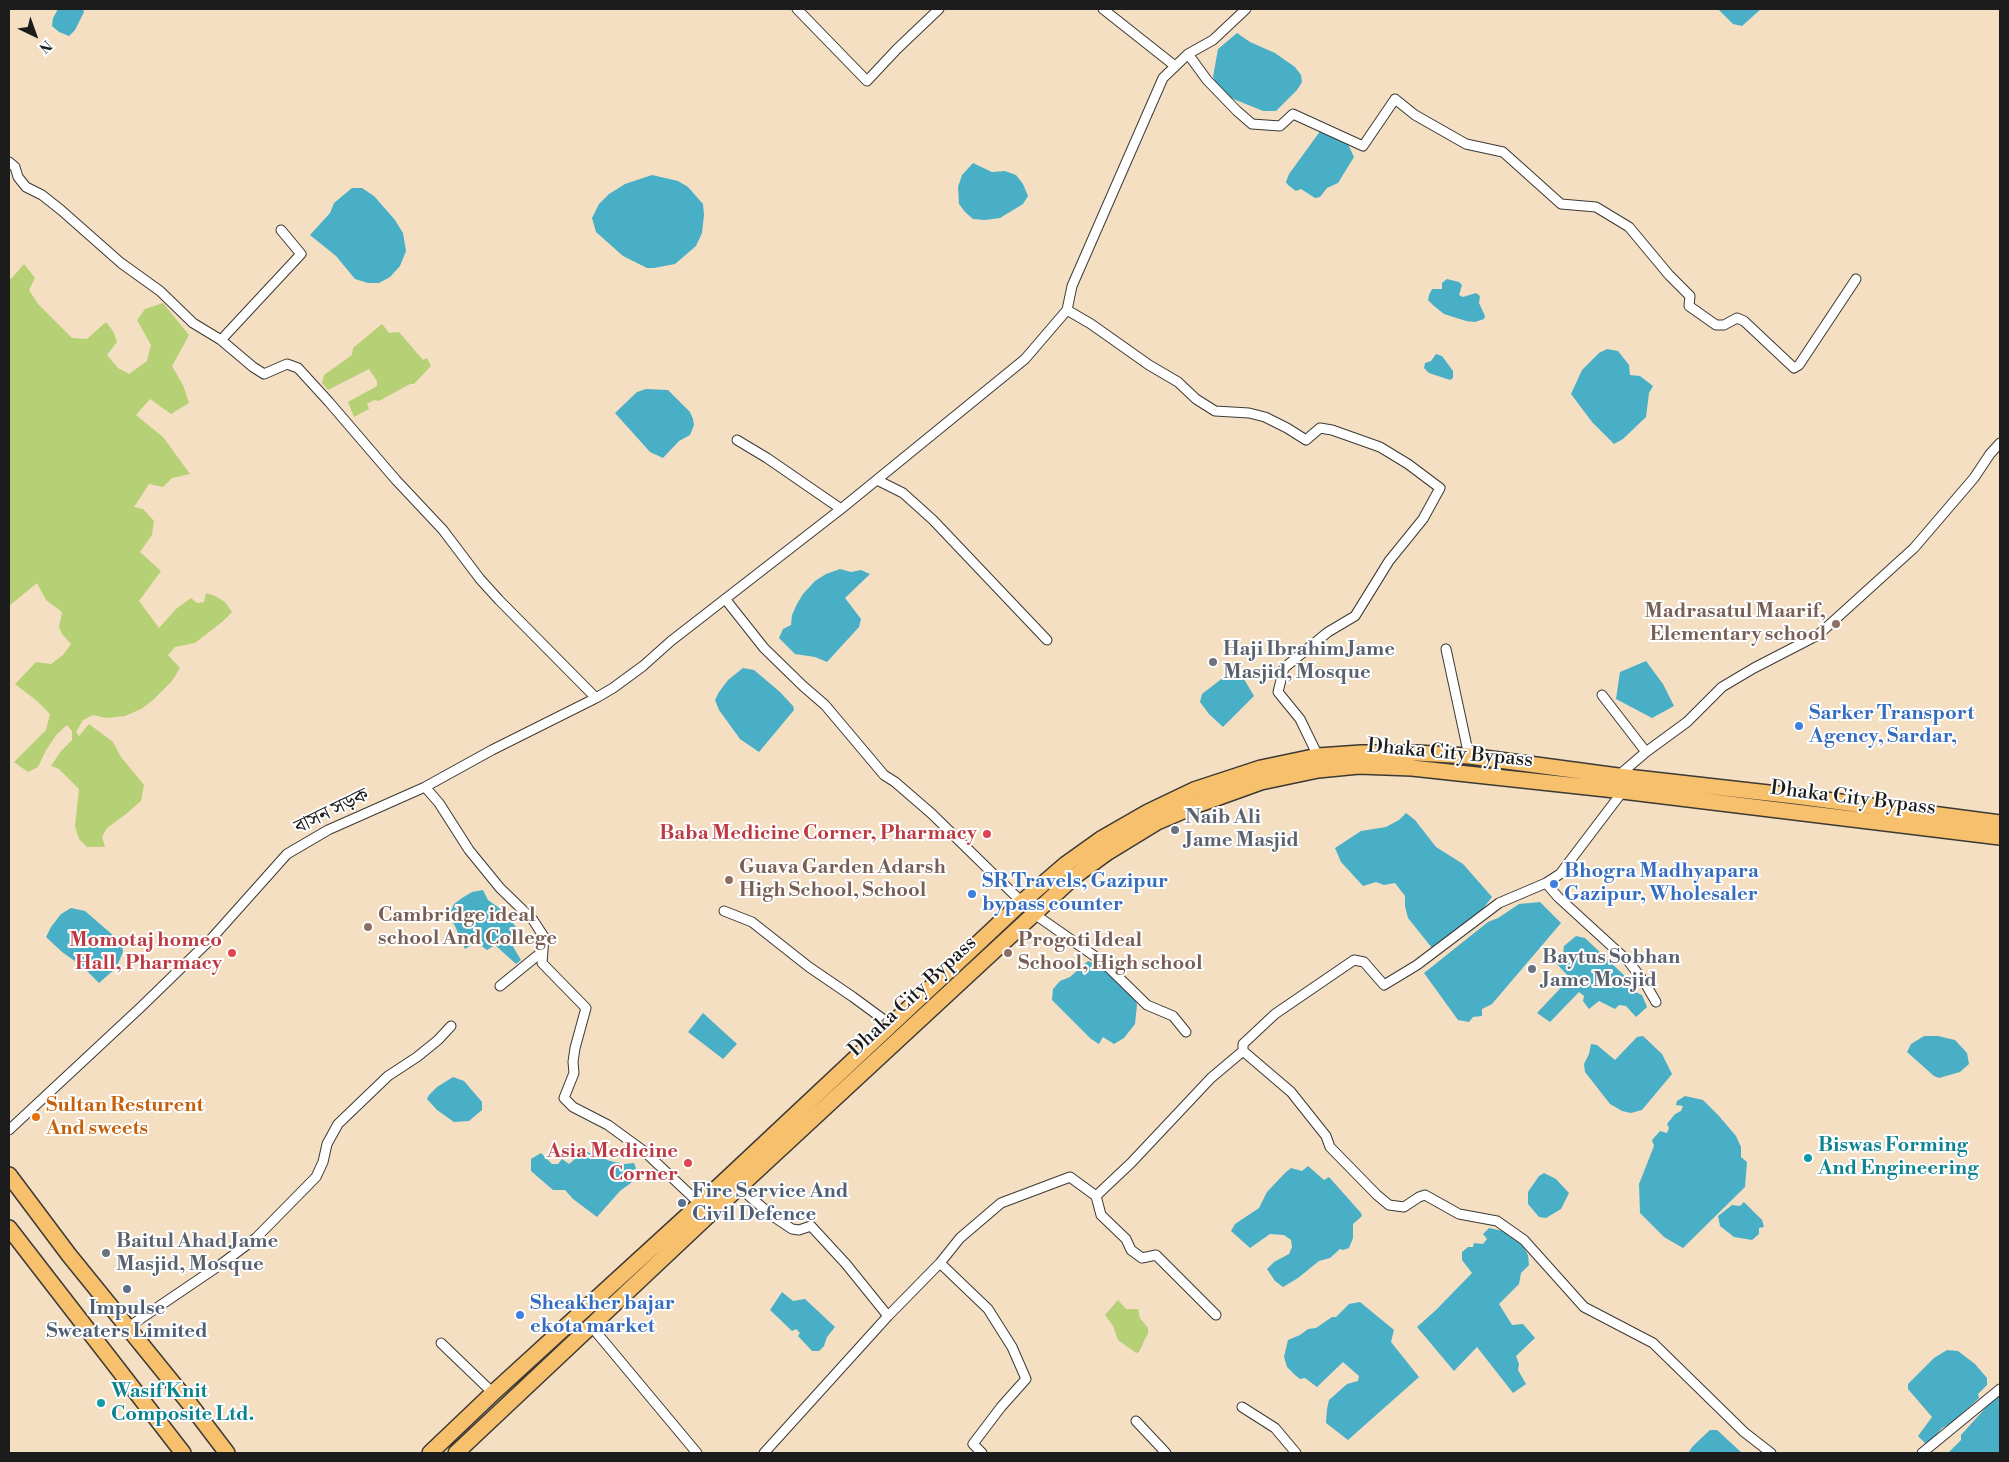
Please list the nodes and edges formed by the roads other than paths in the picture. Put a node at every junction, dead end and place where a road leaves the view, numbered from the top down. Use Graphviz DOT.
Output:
graph roads {
  1 [pos="796,9"];
  2 [pos="939,9"];
  3 [pos="1103,9"];
  4 [pos="1246,9"];
  5 [pos="1188,54"];
  6 [pos="1175,66"];
  7 [pos="9,162"];
  8 [pos="281,230"];
  9 [pos="1856,279"];
  10 [pos="1067,310"];
  11 [pos="221,340"];
  12 [pos="737,440"];
  13 [pos="2000,443"];
  14 [pos="877,480"];
  15 [pos="841,509"];
  16 [pos="726,600"];
  17 [pos="1047,640"];
  18 [pos="1446,649"];
  19 [pos="1602,695"];
  20 [pos="596,698"];
  21 [pos="1646,752"];
  22 [pos="1318,756"];
  23 [pos="1469,756"];
  24 [pos="1618,776"];
  25 [pos="425,788"];
  26 [pos="1623,791"];
  27 [pos="2000,823"];
  28 [pos="2000,837"];
  29 [pos="1546,883"];
  30 [pos="1022,902"];
  31 [pos="724,911"];
  32 [pos="1033,912"];
  33 [pos="543,951"];
  34 [pos="500,986"];
  35 [pos="1656,1002"];
  36 [pos="891,1025"];
  37 [pos="451,1026"];
  38 [pos="1186,1032"];
  39 [pos="1243,1051"];
  40 [pos="9,1130"];
  41 [pos="9,1175"];
  42 [pos="739,1187"];
  43 [pos="1096,1196"];
  44 [pos="700,1204"];
  45 [pos="9,1228"];
  46 [pos="940,1262"];
  47 [pos="1216,1315"];
  48 [pos="888,1316"];
  49 [pos="591,1326"];
  50 [pos="127,1328"];
  51 [pos="441,1343"];
  52 [pos="2000,1389"];
  53 [pos="493,1393"];
  54 [pos="1242,1407"];
  55 [pos="1136,1421"];
  56 [pos="184,1453"];
  57 [pos="227,1453"];
  58 [pos="430,1453"];
  59 [pos="456,1453"];
  60 [pos="697,1453"];
  61 [pos="764,1453"];
  62 [pos="982,1453"];
  63 [pos="1166,1453"];
  64 [pos="1296,1453"];
  65 [pos="1771,1453"];
  66 [pos="1922,1453"];
  1 -- 2 [label="street"];
  3 -- 6 [label="street"];
  4 -- 5 [label="street"];
  5 -- 6 [label="street"];
  5 -- 9 [label="street"];
  6 -- 10 [label="street"];
  7 -- 11 [label="street"];
  8 -- 11 [label="street"];
  10 -- 14 [label="street, বাসন সড়ক"];
  10 -- 22 [label="street"];
  11 -- 20 [label="street"];
  12 -- 15 [label="street"];
  13 -- 21 [label="street"];
  14 -- 15 [label="street, বাসন সড়ক"];
  14 -- 17 [label="street"];
  15 -- 16 [label="street, বাসন সড়ক"];
  16 -- 20 [label="street, বাসন সড়ক"];
  16 -- 30 [label="street"];
  18 -- 23 [label="street"];
  19 -- 21 [label="street"];
  20 -- 25 [label="street, বাসন সড়ক"];
  21 -- 24 [label="street"];
  22 -- 23 [label="highway"];
  22 -- 30 [label="highway"];
  23 -- 24 [label="highway"];
  24 -- 27 [label="highway"];
  25 -- 33 [label="street"];
  25 -- 40 [label="street, বাসন সড়ক"];
  26 -- 28 [label="highway, Dhaka City Bypass"];
  26 -- 29 [label="street"];
  26 -- 32 [label="highway, Dhaka City Bypass"];
  29 -- 35 [label="street"];
  29 -- 39 [label="street"];
  30 -- 32 [label="street"];
  30 -- 36 [label="highway"];
  31 -- 36 [label="street"];
  32 -- 38 [label="street"];
  32 -- 42 [label="highway, Dhaka City Bypass"];
  33 -- 34 [label="street"];
  33 -- 44 [label="street"];
  36 -- 44 [label="highway"];
  37 -- 50 [label="street"];
  39 -- 43 [label="street"];
  39 -- 65 [label="street"];
  41 -- 50 [label="highway"];
  42 -- 48 [label="street"];
  42 -- 49 [label="highway, Dhaka City Bypass"];
  43 -- 46 [label="street"];
  43 -- 47 [label="street"];
  44 -- 53 [label="highway"];
  45 -- 56 [label="highway"];
  46 -- 48 [label="street"];
  46 -- 62 [label="street"];
  48 -- 61 [label="street"];
  49 -- 59 [label="highway, Dhaka City Bypass"];
  49 -- 60 [label="street"];
  50 -- 57 [label="highway"];
  51 -- 53 [label="street"];
  52 -- 66 [label="street"];
  53 -- 58 [label="highway"];
  54 -- 64 [label="street"];
  55 -- 63 [label="street"];
}
